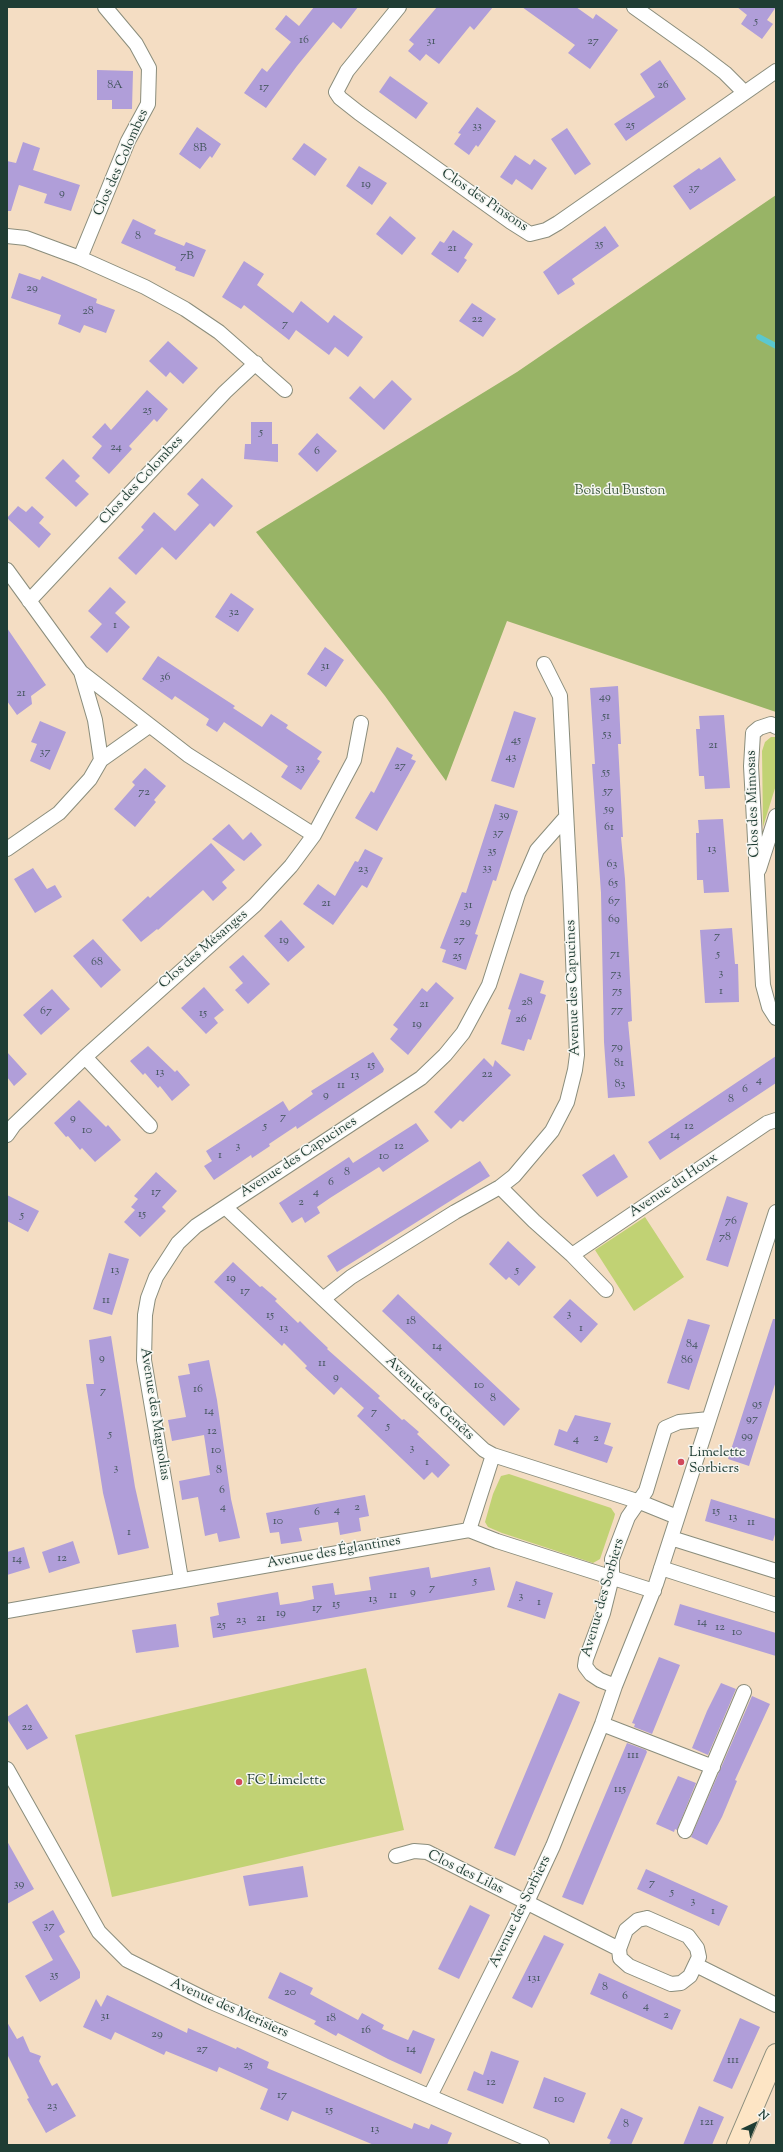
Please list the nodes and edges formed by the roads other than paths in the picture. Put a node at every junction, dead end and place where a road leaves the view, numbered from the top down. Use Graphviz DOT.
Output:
graph roads {
  1 [pos="105,7"];
  2 [pos="399,7"];
  3 [pos="634,7"];
  4 [pos="776,71"];
  5 [pos="744,92"];
  6 [pos="7,236"];
  7 [pos="80,258"];
  8 [pos="256,363"];
  9 [pos="285,390"];
  10 [pos="7,570"];
  11 [pos="29,601"];
  12 [pos="544,664"];
  13 [pos="81,672"];
  14 [pos="361,723"];
  15 [pos="148,726"];
  16 [pos="776,727"];
  17 [pos="101,760"];
  18 [pos="776,816"];
  19 [pos="566,817"];
  20 [pos="314,835"];
  21 [pos="7,849"];
  22 [pos="757,877"];
  23 [pos="776,1018"];
  24 [pos="85,1057"];
  25 [pos="776,1120"];
  26 [pos="150,1126"];
  27 [pos="7,1135"];
  28 [pos="500,1187"];
  29 [pos="225,1207"];
  30 [pos="776,1212"];
  31 [pos="572,1255"];
  32 [pos="606,1290"];
  33 [pos="323,1299"];
  34 [pos="708,1419"];
  35 [pos="493,1455"];
  36 [pos="640,1502"];
  37 [pos="677,1517"];
  38 [pos="469,1530"];
  39 [pos="670,1538"];
  40 [pos="661,1568"];
  41 [pos="776,1571"];
  42 [pos="612,1577"];
  43 [pos="181,1579"];
  44 [pos="654,1591"];
  45 [pos="776,1605"];
  46 [pos="7,1611"];
  47 [pos="615,1686"];
  48 [pos="744,1692"];
  49 [pos="602,1724"];
  50 [pos="713,1767"];
  51 [pos="7,1769"];
  52 [pos="685,1831"];
  53 [pos="396,1856"];
  54 [pos="526,1904"];
  55 [pos="618,1949"];
  56 [pos="696,1965"];
  57 [pos="776,2005"];
  58 [pos="776,2054"];
  59 [pos="430,2096"];
  60 [pos="542,2145"];
  61 [pos="737,2145"];
  1 -- 7 [label="street, Clos des Colombes"];
  2 -- 5 [label="street, Clos des Pinsons"];
  3 -- 5 [label="street"];
  4 -- 5 [label="street, Clos des Pinsons"];
  6 -- 7 [label="street"];
  7 -- 8 [label="street"];
  8 -- 9 [label="street"];
  8 -- 11 [label="street, Clos des Colombes"];
  10 -- 11 [label="street"];
  11 -- 13 [label="street"];
  12 -- 19 [label="street, Avenue des Capucines"];
  13 -- 15 [label="street"];
  13 -- 17 [label="street"];
  14 -- 20 [label="street, Clos des Mésanges"];
  15 -- 17 [label="street"];
  15 -- 20 [label="street"];
  16 -- 22 [label="street, Clos des Mimosas"];
  17 -- 21 [label="street"];
  18 -- 22 [label="street, Clos des Mimosas"];
  19 -- 28 [label="street, Avenue des Capucines"];
  19 -- 29 [label="street, Avenue des Capucines"];
  20 -- 24 [label="street, Clos des Mésanges"];
  22 -- 23 [label="street, Clos des Mimosas"];
  24 -- 26 [label="street"];
  24 -- 27 [label="street, Clos des Mésanges"];
  25 -- 31 [label="street, Avenue du Houx"];
  28 -- 31 [label="street"];
  28 -- 33 [label="street, Avenue des Capucines"];
  29 -- 33 [label="street, Avenue des Genêts"];
  29 -- 43 [label="street, Avenue des Magnolias"];
  30 -- 34 [label="street, Avenue des Sorbiers"];
  31 -- 32 [label="street"];
  33 -- 35 [label="street, Avenue des Genêts"];
  34 -- 36 [label="street, Avenue des Sorbiers"];
  34 -- 37 [label="street, Avenue des Sorbiers"];
  35 -- 36 [label="street, Avenue des Genêts"];
  35 -- 38 [label="street"];
  36 -- 37 [label="street, Avenue des Genêts"];
  36 -- 42 [label="street, Avenue des Sorbiers"];
  37 -- 39 [label="street, Avenue des Sorbiers"];
  38 -- 42 [label="street, Avenue des Églantines"];
  38 -- 43 [label="street, Avenue des Églantines"];
  39 -- 40 [label="street, Avenue des Sorbiers"];
  39 -- 41 [label="street"];
  40 -- 44 [label="street, Avenue des Sorbiers"];
  40 -- 45 [label="street"];
  42 -- 44 [label="street, Avenue des Églantines"];
  42 -- 47 [label="street, Avenue des Sorbiers"];
  43 -- 46 [label="street, Avenue des Églantines"];
  44 -- 47 [label="street, Avenue des Sorbiers"];
  47 -- 49 [label="street, Avenue des Sorbiers"];
  48 -- 50 [label="street"];
  49 -- 50 [label="street"];
  49 -- 54 [label="street, Avenue des Sorbiers"];
  50 -- 52 [label="street"];
  51 -- 59 [label="street, Avenue des Merisiers"];
  53 -- 54 [label="street, Clos des Lilas"];
  54 -- 55 [label="street, Clos des Lilas"];
  54 -- 59 [label="street, Avenue des Sorbiers"];
  55 -- 56 [label="street"];
  55 -- 56 [label="street"];
  56 -- 57 [label="street"];
  58 -- 61 [label="street"];
  59 -- 60 [label="street, Avenue des Merisiers"];
}
